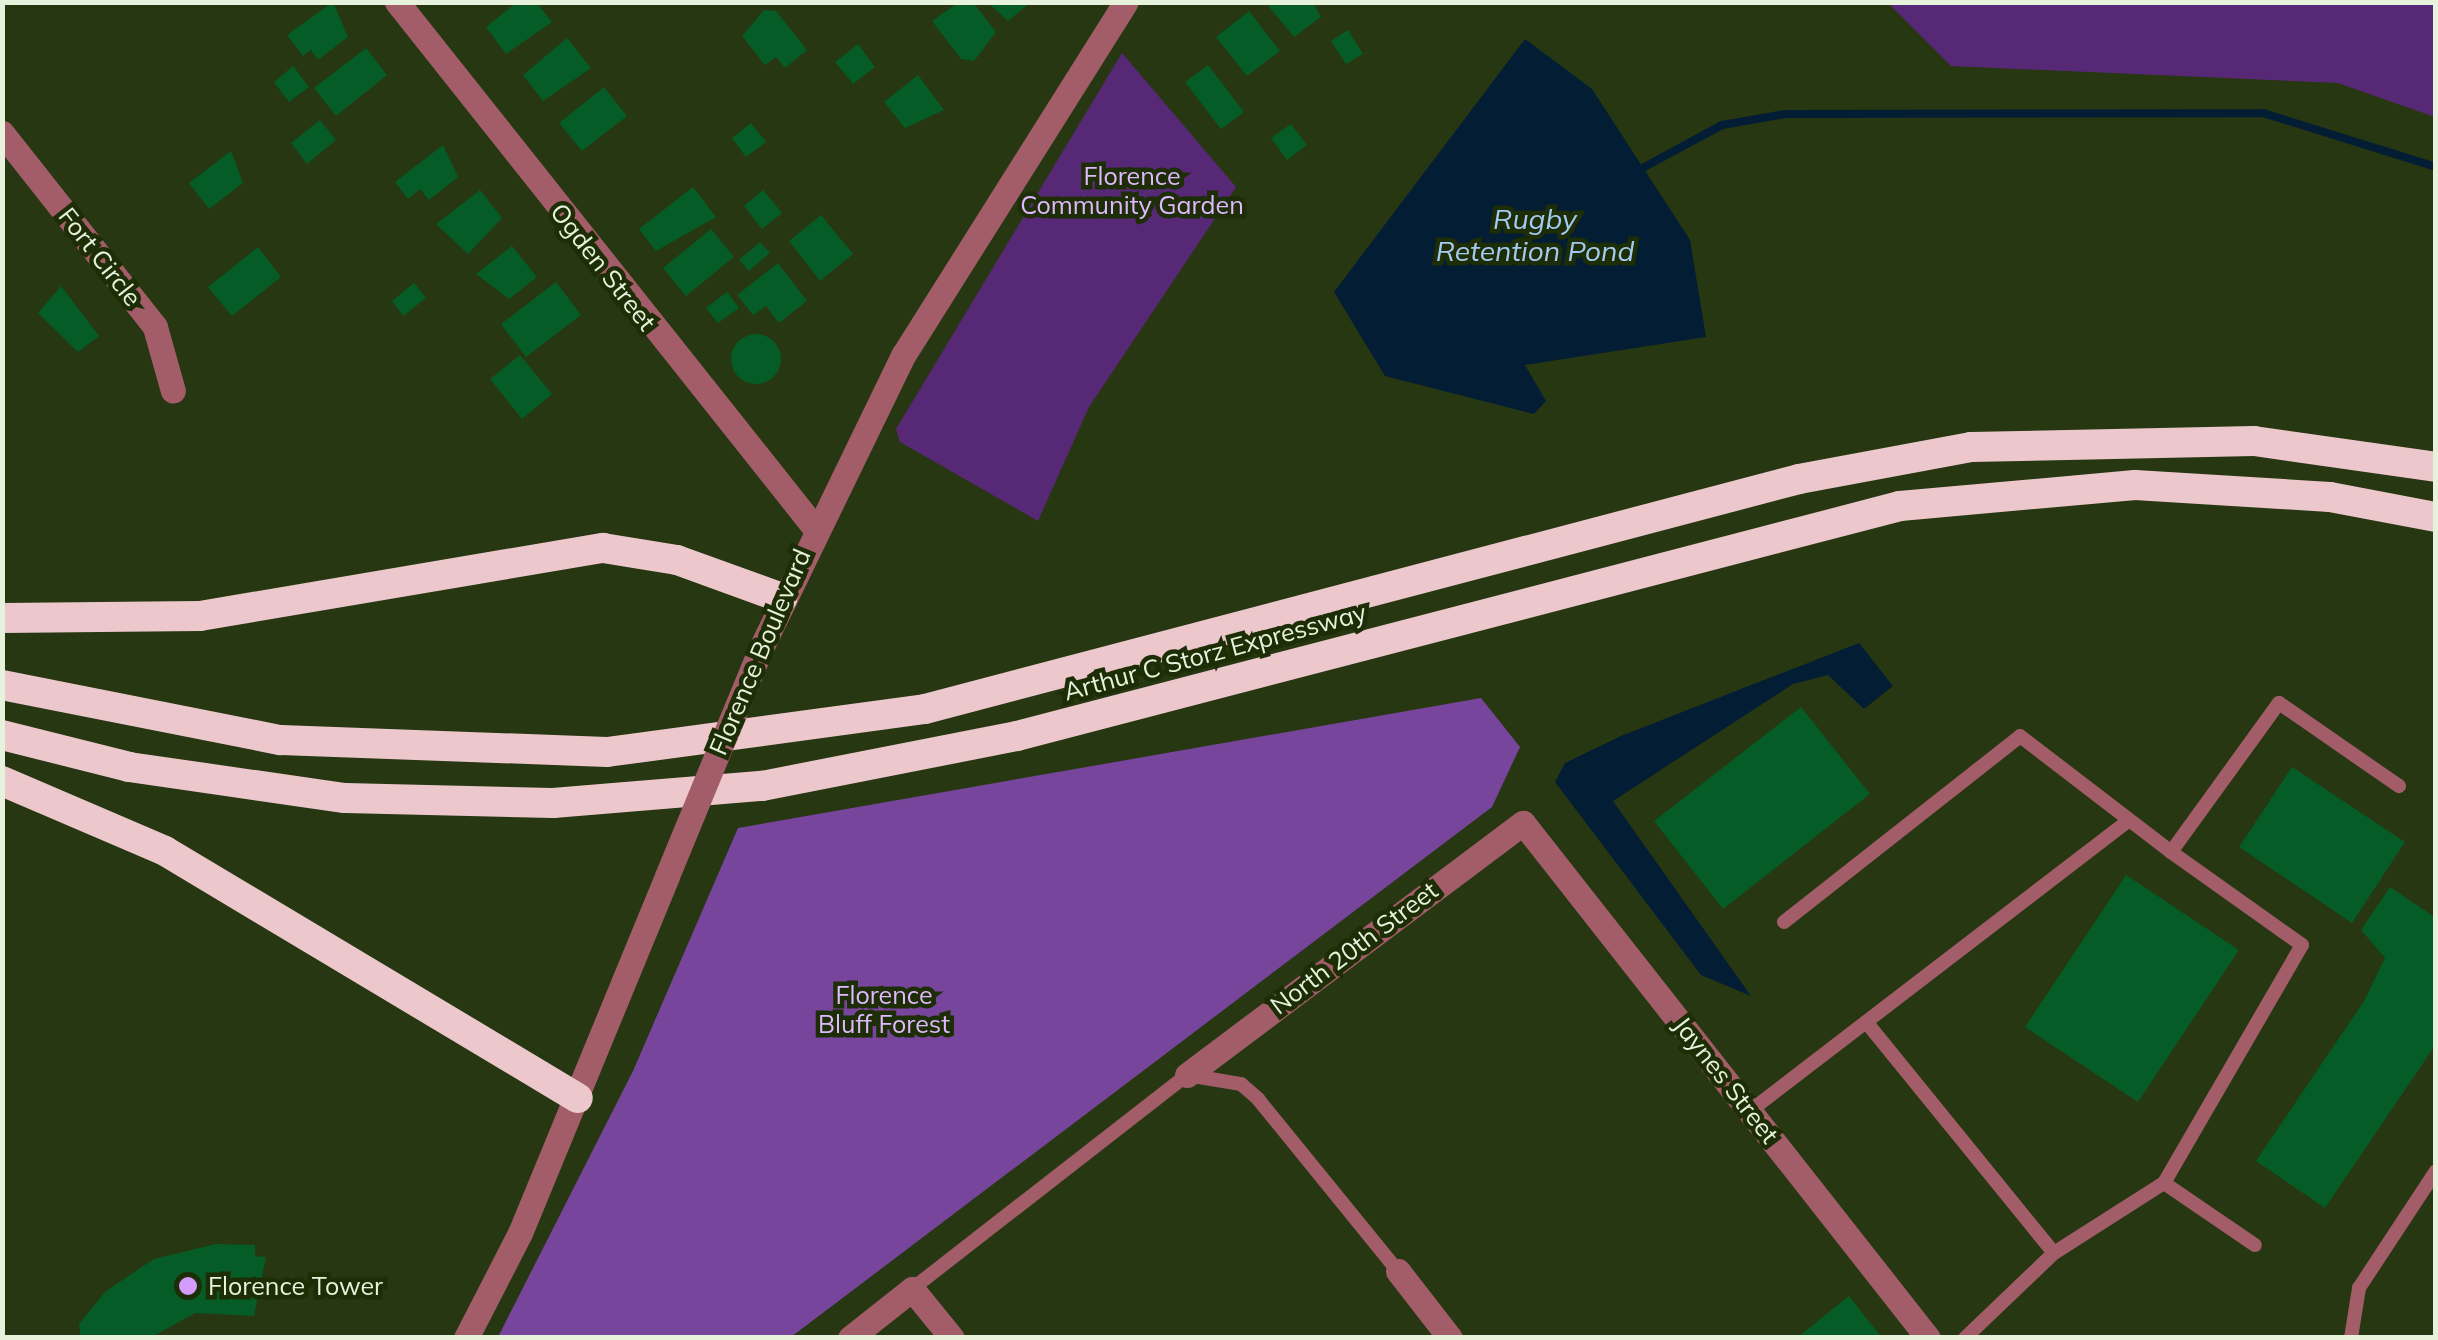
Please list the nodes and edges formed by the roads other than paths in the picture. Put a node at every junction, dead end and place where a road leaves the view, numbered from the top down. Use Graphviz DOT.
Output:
graph roads {
  1 [pos="397,2"];
  2 [pos="1126,2"];
  3 [pos="2,133"];
  4 [pos="172,391"];
  5 [pos="2436,468"];
  6 [pos="2436,517"];
  7 [pos="814,527"];
  8 [pos="782,598"];
  9 [pos="2,618"];
  10 [pos="2,685"];
  11 [pos="2,735"];
  12 [pos="2,781"];
  13 [pos="2400,786"];
  14 [pos="2126,822"];
  15 [pos="1523,823"];
  16 [pos="2172,852"];
  17 [pos="1784,922"];
  18 [pos="1867,1024"];
  19 [pos="1186,1075"];
  20 [pos="578,1098"];
  21 [pos="1750,1111"];
  22 [pos="2436,1171"];
  23 [pos="2164,1183"];
  24 [pos="2254,1245"];
  25 [pos="2054,1253"];
  26 [pos="1398,1271"];
  27 [pos="912,1289"];
  28 [pos="466,1338"];
  29 [pos="850,1338"];
  30 [pos="952,1338"];
  31 [pos="1450,1338"];
  32 [pos="1928,1338"];
  33 [pos="1965,1338"];
  34 [pos="2351,1338"];
  1 -- 7 [label="street, Ogden Street"];
  2 -- 7 [label="street, Florence Boulevard"];
  3 -- 4 [label="street, Fort Circle"];
  5 -- 10 [label="highway, Arthur C Storz Expressway"];
  6 -- 11 [label="highway, Arthur C Storz Expressway"];
  7 -- 8 [label="street, Florence Boulevard"];
  8 -- 9 [label="highway"];
  8 -- 20 [label="street, Florence Boulevard, bridge"];
  12 -- 20 [label="highway"];
  13 -- 16 [label="lane"];
  14 -- 16 [label="lane"];
  14 -- 17 [label="lane"];
  14 -- 18 [label="lane"];
  15 -- 19 [label="street, North 20th Street"];
  15 -- 21 [label="street, Jaynes Street"];
  16 -- 23 [label="lane"];
  18 -- 21 [label="lane"];
  18 -- 25 [label="lane"];
  19 -- 26 [label="lane"];
  19 -- 27 [label="lane"];
  20 -- 28 [label="street, Florence Boulevard"];
  21 -- 32 [label="street, Jaynes Street"];
  22 -- 34 [label="lane"];
  23 -- 24 [label="lane"];
  23 -- 25 [label="lane"];
  25 -- 33 [label="lane"];
  26 -- 31 [label="street"];
  27 -- 29 [label="street"];
  27 -- 30 [label="street"];
}
